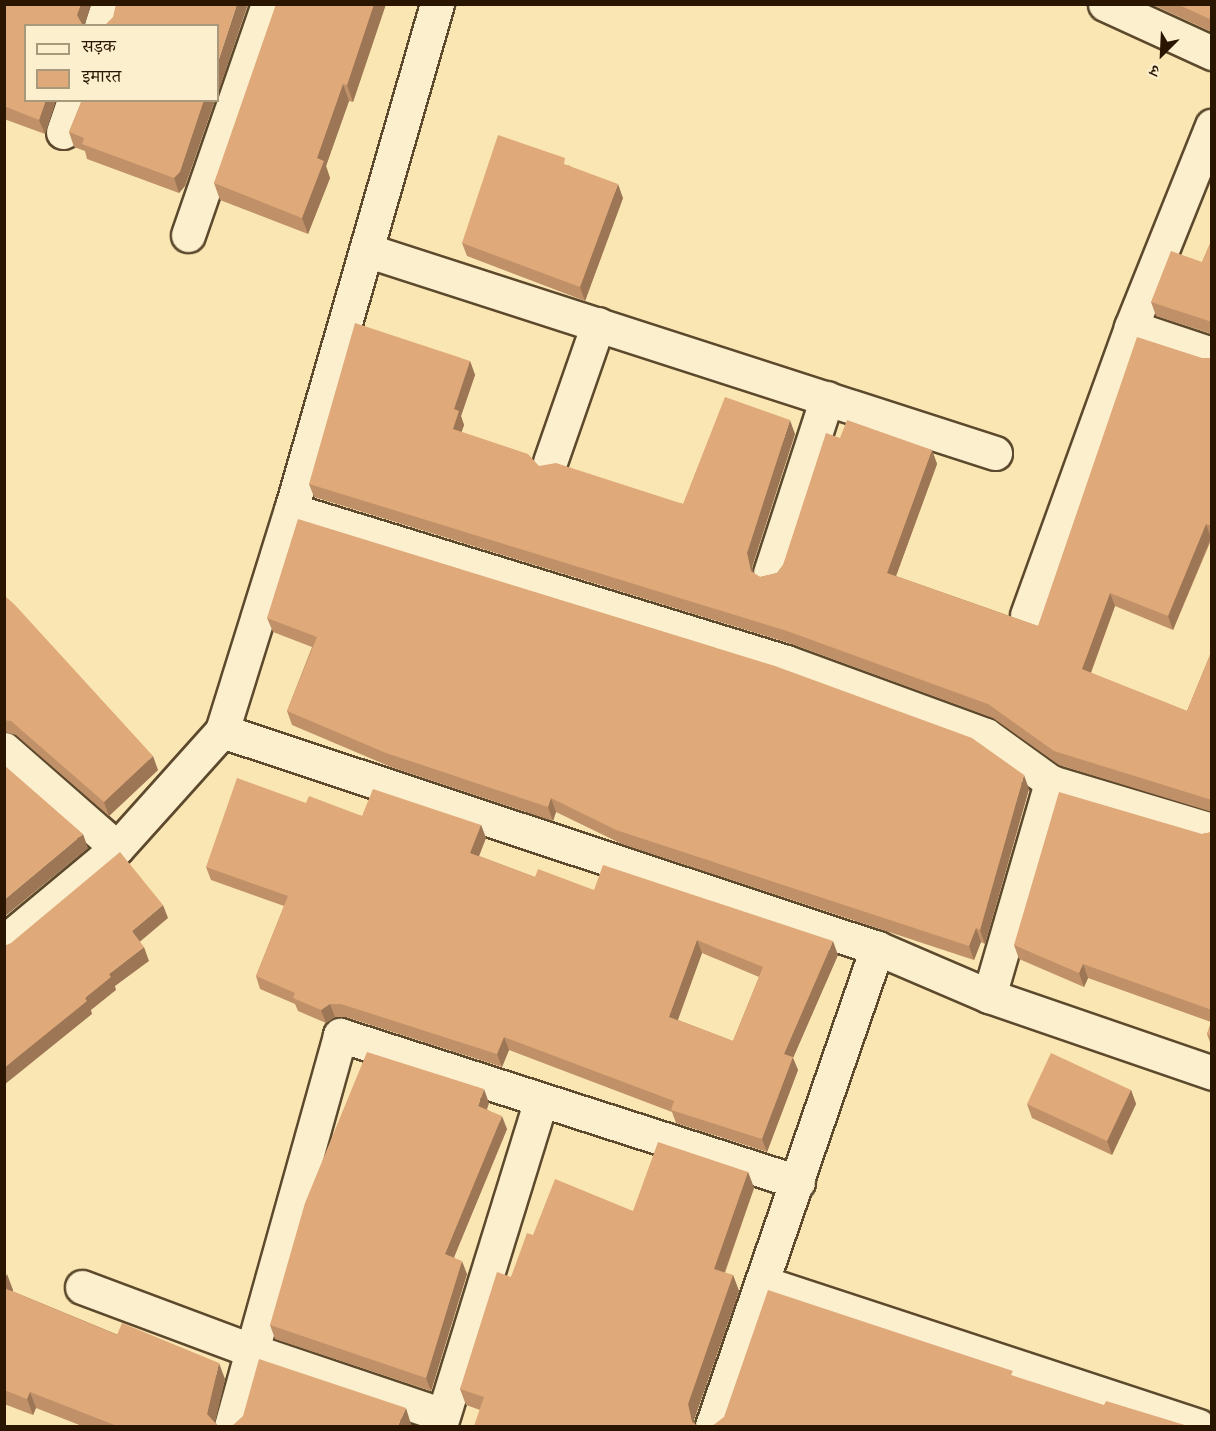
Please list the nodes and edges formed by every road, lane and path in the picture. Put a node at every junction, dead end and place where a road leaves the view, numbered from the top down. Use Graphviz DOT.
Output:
graph roads {
  1 [pos="108,4"];
  2 [pos="268,4"];
  3 [pos="1105,4"];
  4 [pos="428,7"];
  5 [pos="102,24"];
  6 [pos="1212,53"];
  7 [pos="73,102"];
  8 [pos="1212,126"];
  9 [pos="63,132"];
  10 [pos="188,235"];
  11 [pos="366,250"];
  12 [pos="598,324"];
  13 [pos="1131,327"];
  14 [pos="1212,354"];
  15 [pos="827,398"];
  16 [pos="995,453"];
  17 [pos="550,462"];
  18 [pos="291,510"];
  19 [pos="770,573"];
  20 [pos="1027,615"];
  21 [pos="222,731"];
  22 [pos="4,749"];
  23 [pos="1051,782"];
  24 [pos="1212,830"];
  25 [pos="117,848"];
  26 [pos="4,942"];
  27 [pos="877,948"];
  28 [pos="989,996"];
  29 [pos="1212,1073"];
  30 [pos="540,1102"];
  31 [pos="798,1182"];
  32 [pos="764,1283"];
  33 [pos="82,1287"];
  34 [pos="253,1352"];
  35 [pos="442,1421"];
  36 [pos="231,1426"];
  37 [pos="712,1426"];
  38 [pos="1198,1426"];
  1 -- 5 [label="street"];
  2 -- 10 [label="street"];
  3 -- 6 [label="street"];
  4 -- 11 [label="street"];
  7 -- 9 [label="street"];
  8 -- 13 [label="street"];
  11 -- 12 [label="street"];
  11 -- 18 [label="street"];
  12 -- 15 [label="street"];
  12 -- 17 [label="street"];
  13 -- 14 [label="street"];
  13 -- 20 [label="street"];
  15 -- 16 [label="street"];
  15 -- 19 [label="street"];
  18 -- 21 [label="street"];
  18 -- 23 [label="street"];
  21 -- 25 [label="street"];
  21 -- 27 [label="street"];
  22 -- 25 [label="street"];
  23 -- 24 [label="street"];
  23 -- 28 [label="street"];
  25 -- 26 [label="street"];
  27 -- 28 [label="street"];
  27 -- 31 [label="street"];
  28 -- 29 [label="street"];
  30 -- 31 [label="street"];
  30 -- 34 [label="street"];
  30 -- 35 [label="street"];
  31 -- 32 [label="street"];
  32 -- 37 [label="street"];
  32 -- 38 [label="street"];
  33 -- 34 [label="street"];
  34 -- 35 [label="street"];
  34 -- 36 [label="street"];
}
